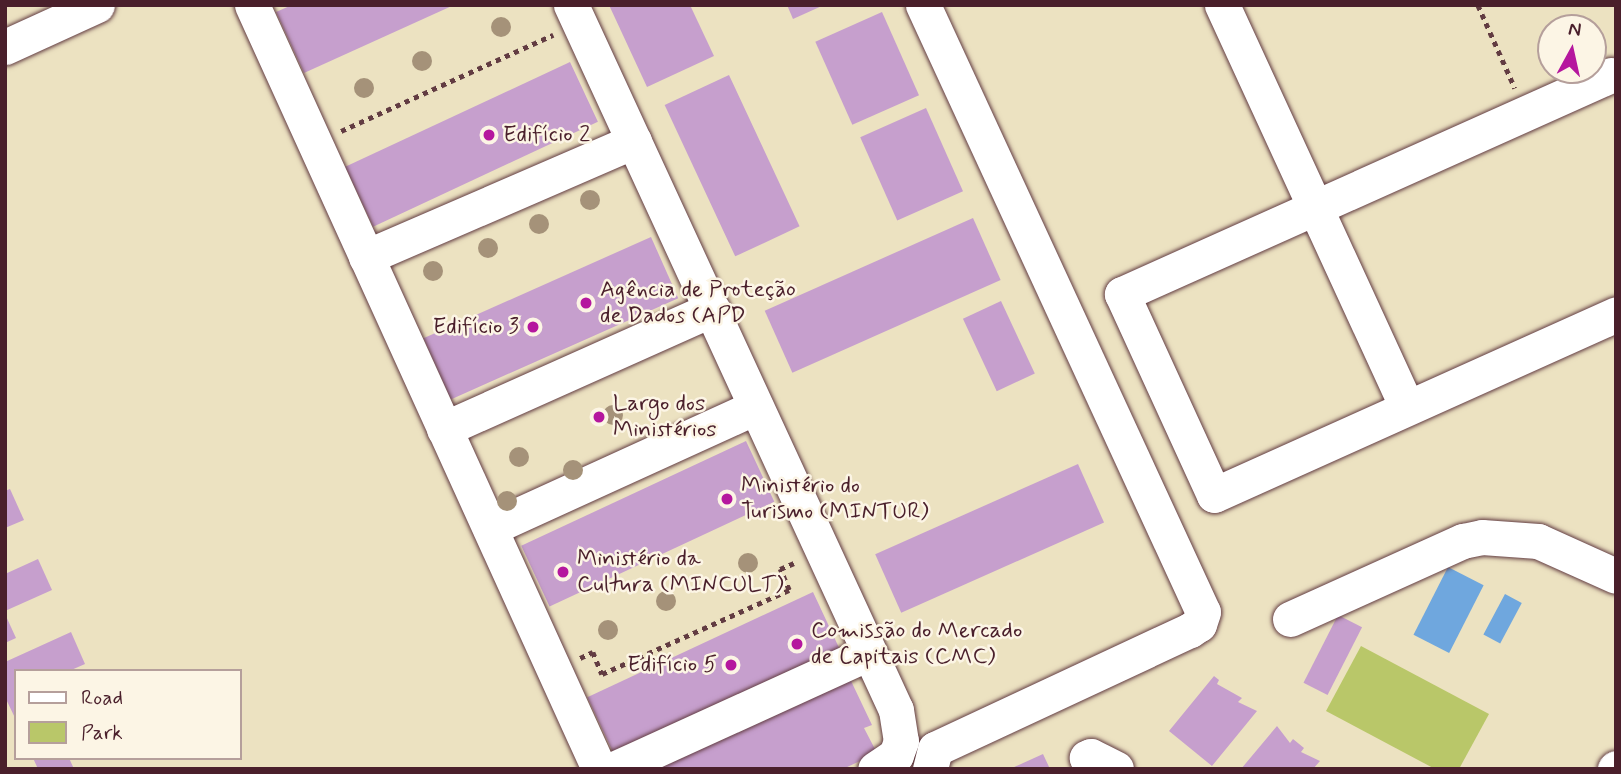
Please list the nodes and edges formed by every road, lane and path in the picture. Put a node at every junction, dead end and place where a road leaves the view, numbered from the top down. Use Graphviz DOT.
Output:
graph roads {
  1 [pos="97,5"];
  2 [pos="252,5"];
  3 [pos="571,5"];
  4 [pos="923,5"];
  5 [pos="1222,5"];
  6 [pos="1478,5"];
  7 [pos="543,40"];
  8 [pos="5,47"];
  9 [pos="1611,75"];
  10 [pos="1526,113"];
  11 [pos="345,129"];
  12 [pos="634,141"];
  13 [pos="1314,208"];
  14 [pos="366,257"];
  15 [pos="712,309"];
  16 [pos="1616,314"];
  17 [pos="756,407"];
  18 [pos="1407,408"];
  19 [pos="444,429"];
  20 [pos="489,528"];
  21 [pos="780,569"];
  22 [pos="1616,576"];
  23 [pos="1290,619"];
  24 [pos="593,652"];
  25 [pos="869,653"];
  26 [pos="599,769"];
  27 [pos="614,769"];
  28 [pos="875,769"];
  29 [pos="930,769"];
  30 [pos="1093,769"];
  31 [pos="1116,769"];
  1 -- 8 [label="street"];
  2 -- 14 [label="street"];
  3 -- 12 [label="street"];
  4 -- 29 [label="street"];
  5 -- 13 [label="street"];
  6 -- 10 [label="path"];
  7 -- 11 [label="path"];
  9 -- 10 [label="street"];
  10 -- 13 [label="street"];
  12 -- 14 [label="street"];
  12 -- 15 [label="street"];
  13 -- 18 [label="street"];
  13 -- 18 [label="street"];
  14 -- 19 [label="street"];
  15 -- 17 [label="street"];
  15 -- 19 [label="street"];
  16 -- 18 [label="street"];
  17 -- 20 [label="street"];
  17 -- 25 [label="street"];
  19 -- 20 [label="street"];
  20 -- 26 [label="street"];
  21 -- 24 [label="path"];
  22 -- 23 [label="street"];
  25 -- 27 [label="street"];
  25 -- 28 [label="street"];
  30 -- 31 [label="street"];
}
